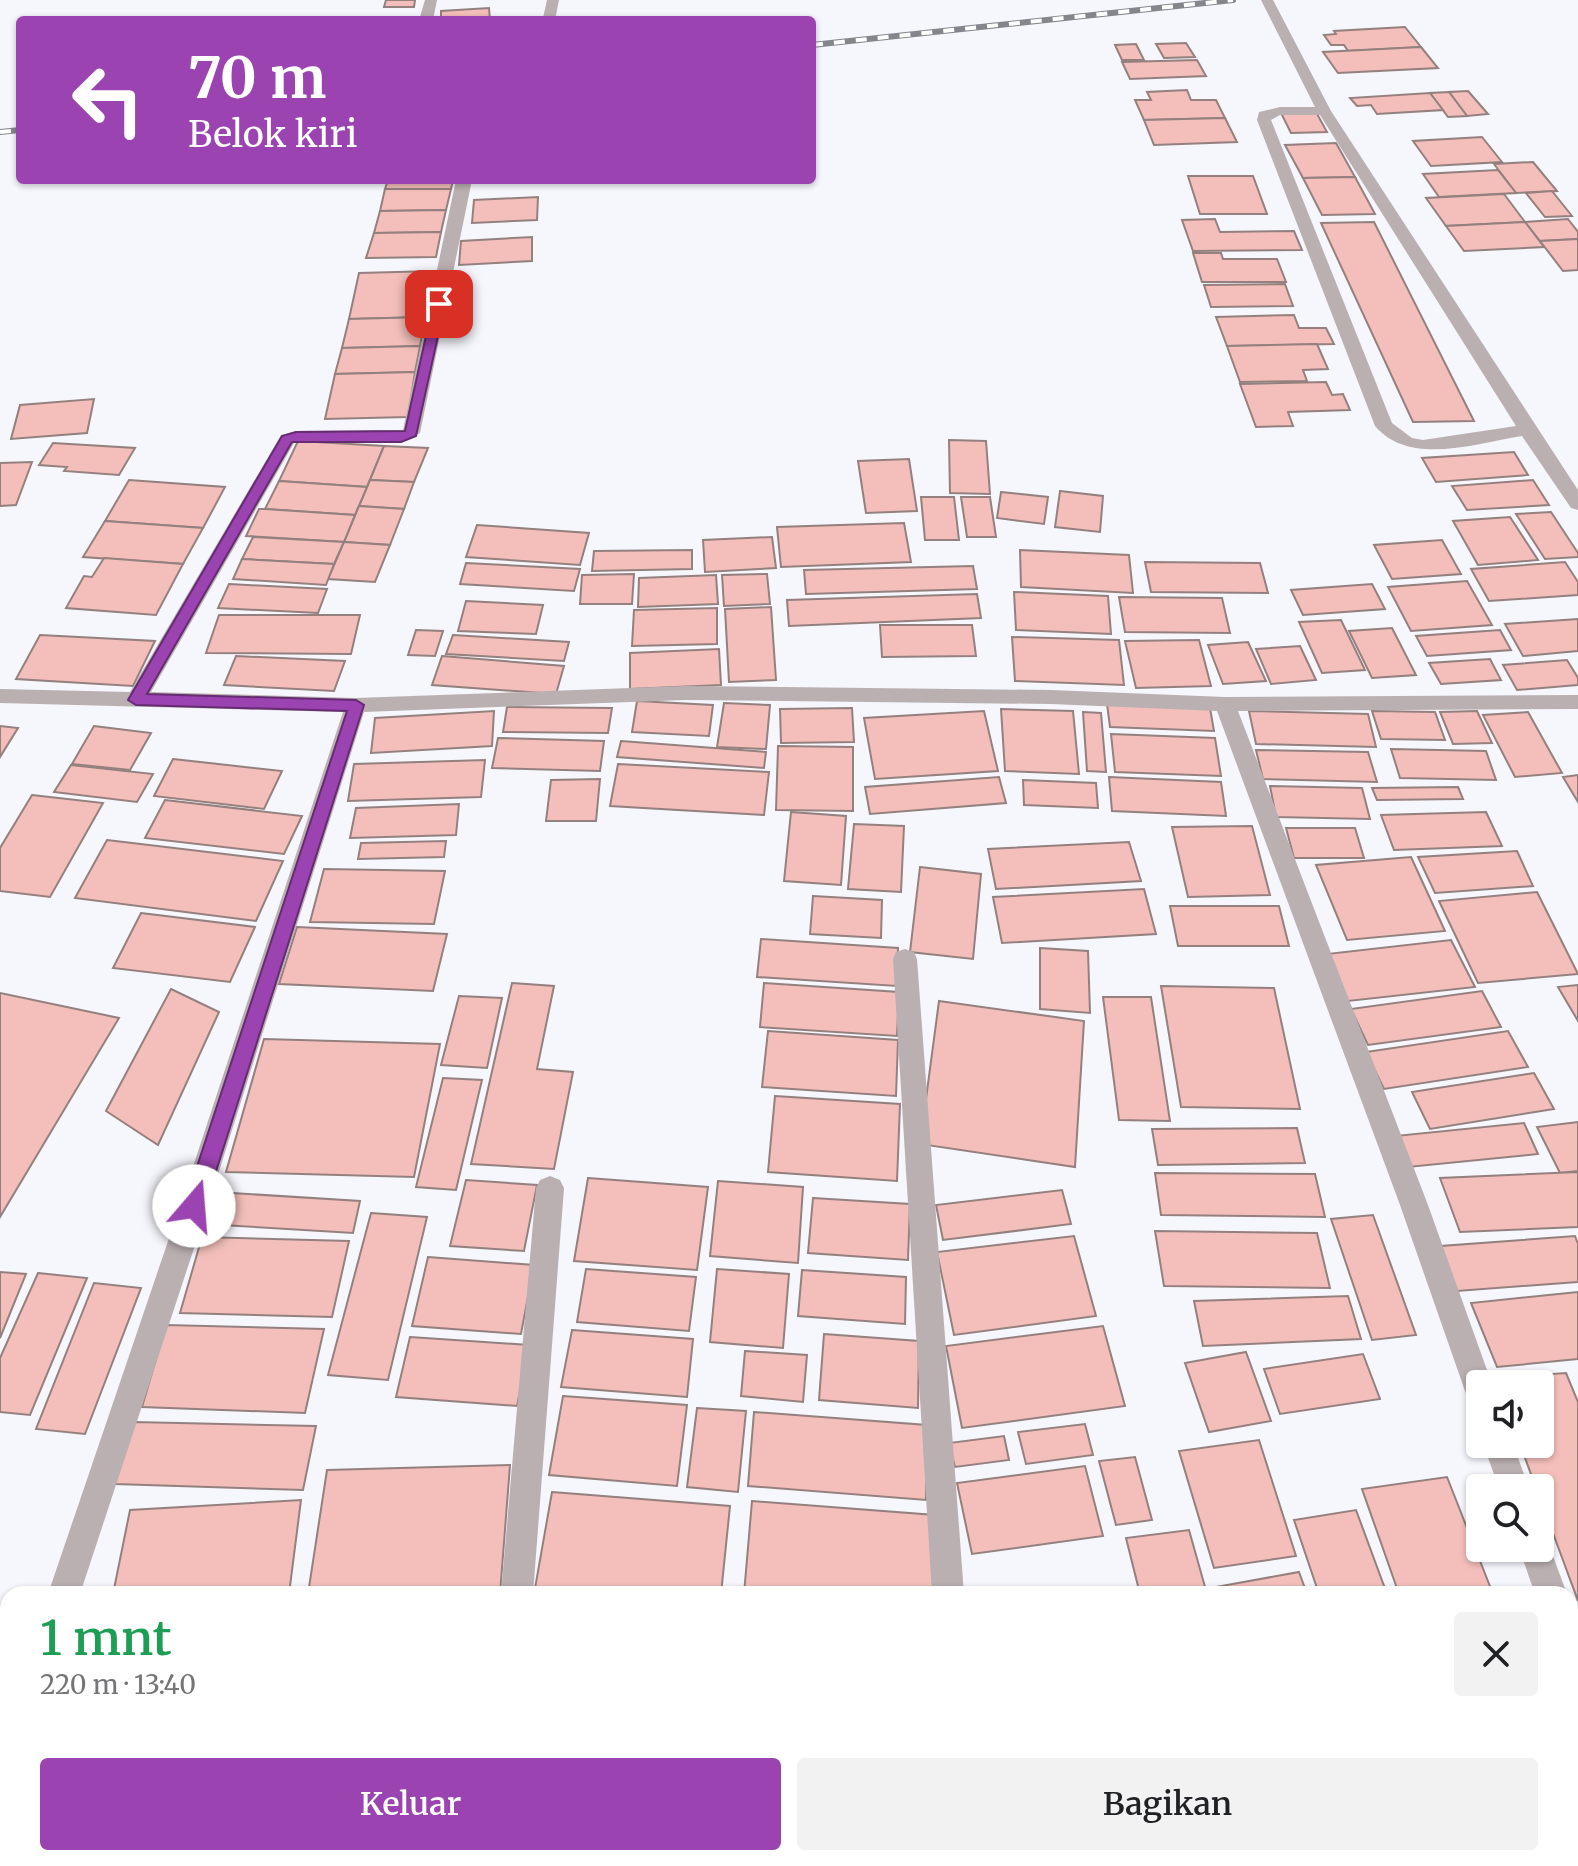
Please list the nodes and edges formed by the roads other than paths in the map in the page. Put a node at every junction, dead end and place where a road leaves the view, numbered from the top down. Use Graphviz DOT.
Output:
graph roads {
  1 [pos="1267,0"];
  2 [pos="1324,111"];
  3 [pos="463,184"];
  4 [pos="1527,430"];
  5 [pos="1578,504"];
  6 [pos="0,696"];
  7 [pos="136,700"];
  8 [pos="1578,702"];
  9 [pos="1225,704"];
  10 [pos="356,705"];
  11 [pos="905,959"];
  12 [pos="550,1188"];
  13 [pos="1473,1370"];
  14 [pos="1540,1562"];
  15 [pos="67,1586"];
  16 [pos="518,1586"];
  17 [pos="947,1586"];
  18 [pos="1548,1586"];
  1 -- 2 [label="street"];
  2 -- 4 [label="street"];
  2 -- 4 [label="street"];
  3 -- 7 [label="street"];
  4 -- 5 [label="street"];
  6 -- 7 [label="street"];
  7 -- 10 [label="street"];
  8 -- 9 [label="street"];
  9 -- 10 [label="street"];
  9 -- 13 [label="street"];
  10 -- 15 [label="street"];
  11 -- 17 [label="street"];
  12 -- 16 [label="street"];
  14 -- 18 [label="street"];
}
